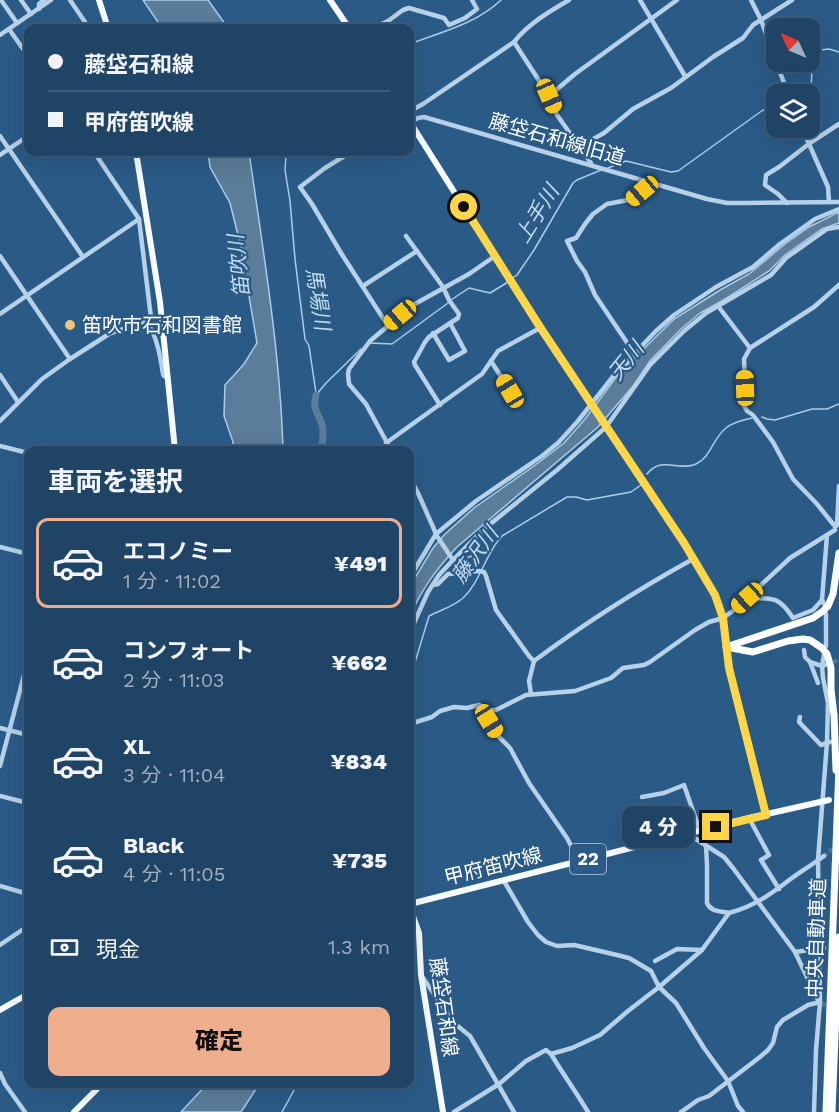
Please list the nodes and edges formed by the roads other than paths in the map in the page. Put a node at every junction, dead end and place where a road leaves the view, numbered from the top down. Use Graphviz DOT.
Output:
graph roads {
  1 [pos="1,0"];
  2 [pos="21,0"];
  3 [pos="44,0"];
  4 [pos="51,0"];
  5 [pos="70,0"];
  6 [pos="99,0"];
  7 [pos="472,0"];
  8 [pos="569,0"];
  9 [pos="640,0"];
  10 [pos="677,0"];
  11 [pos="751,0"];
  12 [pos="792,0"];
  13 [pos="332,1"];
  14 [pos="39,9"];
  15 [pos="31,14"];
  16 [pos="652,19"];
  17 [pos="761,20"];
  18 [pos="17,23"];
  19 [pos="86,24"];
  20 [pos="107,24"];
  21 [pos="346,24"];
  22 [pos="381,24"];
  23 [pos="9,29"];
  24 [pos="0,35"];
  25 [pos="514,42"];
  26 [pos="24,50"];
  27 [pos="685,76"];
  28 [pos="784,84"];
  29 [pos="549,96"];
  30 [pos="414,109"];
  31 [pos="414,120"];
  32 [pos="839,124"];
  33 [pos="414,128"];
  34 [pos="0,136"];
  35 [pos="807,138"];
  36 [pos="24,139"];
  37 [pos="810,144"];
  38 [pos="579,147"];
  39 [pos="9,149"];
  40 [pos="0,155"];
  41 [pos="97,156"];
  42 [pos="137,156"];
  43 [pos="345,156"];
  44 [pos="592,165"];
  45 [pos="652,182"];
  46 [pos="829,202"];
  47 [pos="839,202"];
  48 [pos="787,203"];
  49 [pos="839,209"];
  50 [pos="139,219"];
  51 [pos="839,226"];
  52 [pos="406,236"];
  53 [pos="417,251"];
  54 [pos="0,256"];
  55 [pos="495,256"];
  56 [pos="83,257"];
  57 [pos="839,285"];
  58 [pos="363,286"];
  59 [pos="443,287"];
  60 [pos="27,296"];
  61 [pos="718,306"];
  62 [pos="0,314"];
  63 [pos="147,323"];
  64 [pos="450,323"];
  65 [pos="388,326"];
  66 [pos="540,327"];
  67 [pos="433,333"];
  68 [pos="750,348"];
  69 [pos="634,354"];
  70 [pos="69,359"];
  71 [pos="491,361"];
  72 [pos="0,375"];
  73 [pos="168,378"];
  74 [pos="510,391"];
  75 [pos="18,402"];
  76 [pos="440,405"];
  77 [pos="591,405"];
  78 [pos="0,421"];
  79 [pos="605,426"];
  80 [pos="386,443"];
  81 [pos="0,446"];
  82 [pos="175,446"];
  83 [pos="388,446"];
  84 [pos="24,452"];
  85 [pos="414,486"];
  86 [pos="839,486"];
  87 [pos="836,527"];
  88 [pos="437,535"];
  89 [pos="827,535"];
  90 [pos="0,547"];
  91 [pos="24,553"];
  92 [pos="839,553"];
  93 [pos="452,559"];
  94 [pos="693,559"];
  95 [pos="414,571"];
  96 [pos="433,585"];
  97 [pos="747,598"];
  98 [pos="826,614"];
  99 [pos="723,618"];
  100 [pos="414,622"];
  101 [pos="825,646"];
  102 [pos="726,647"];
  103 [pos="804,650"];
  104 [pos="824,655"];
  105 [pos="534,661"];
  106 [pos="810,662"];
  107 [pos="823,666"];
  108 [pos="24,676"];
  109 [pos="818,683"];
  110 [pos="531,694"];
  111 [pos="479,705"];
  112 [pos="800,717"];
  113 [pos="414,723"];
  114 [pos="0,728"];
  115 [pos="10,730"];
  116 [pos="24,734"];
  117 [pos="829,742"];
  118 [pos="839,765"];
  119 [pos="0,766"];
  120 [pos="0,796"];
  121 [pos="642,797"];
  122 [pos="826,801"];
  123 [pos="24,802"];
  124 [pos="766,815"];
  125 [pos="837,815"];
  126 [pos="749,818"];
  127 [pos="700,831"];
  128 [pos="688,834"];
  129 [pos="706,846"];
  130 [pos="824,856"];
  131 [pos="818,860"];
  132 [pos="579,861"];
  133 [pos="504,880"];
  134 [pos="0,886"];
  135 [pos="779,889"];
  136 [pos="24,893"];
  137 [pos="758,903"];
  138 [pos="414,905"];
  139 [pos="729,913"];
  140 [pos="414,918"];
  141 [pos="24,928"];
  142 [pos="839,937"];
  143 [pos="0,945"];
  144 [pos="822,948"];
  145 [pos="702,950"];
  146 [pos="795,952"];
  147 [pos="656,961"];
  148 [pos="421,975"];
  149 [pos="659,987"];
  150 [pos="24,996"];
  151 [pos="821,1003"];
  152 [pos="0,1010"];
  153 [pos="551,1054"];
  154 [pos="0,1073"];
  155 [pos="728,1081"];
  156 [pos="499,1084"];
  157 [pos="3,1085"];
  158 [pos="98,1088"];
  159 [pos="25,1112"];
  160 [pos="74,1112"];
  161 [pos="443,1112"];
  162 [pos="454,1112"];
  163 [pos="514,1112"];
  164 [pos="588,1112"];
  165 [pos="681,1112"];
  166 [pos="743,1112"];
  167 [pos="814,1112"];
  168 [pos="826,1112"];
  169 [pos="832,1112"];
  1 -- 18 [label="street"];
  2 -- 15 [label="street"];
  3 -- 14 [label="street"];
  4 -- 14 [label="street"];
  5 -- 19 [label="street"];
  6 -- 20 [label="main road"];
  7 -- 22 [label="street"];
  8 -- 25 [label="street"];
  9 -- 16 [label="street"];
  10 -- 16 [label="street"];
  11 -- 17 [label="street"];
  12 -- 17 [label="street"];
  13 -- 21 [label="main road"];
  14 -- 15 [label="street"];
  15 -- 18 [label="street"];
  16 -- 27 [label="street"];
  16 -- 29 [label="street"];
  17 -- 27 [label="street"];
  17 -- 28 [label="street"];
  18 -- 23 [label="street"];
  23 -- 24 [label="street"];
  23 -- 26 [label="street"];
  25 -- 29 [label="street"];
  25 -- 30 [label="street"];
  27 -- 38 [label="street"];
  29 -- 38 [label="street"];
  31 -- 44 [label="street, 藤垈石和線旧道"];
  32 -- 37 [label="street"];
  33 -- 55 [label="main road"];
  34 -- 39 [label="street"];
  35 -- 37 [label="street"];
  36 -- 39 [label="street"];
  37 -- 46 [label="street"];
  37 -- 48 [label="street"];
  38 -- 44 [label="street"];
  39 -- 40 [label="street"];
  39 -- 56 [label="street"];
  41 -- 50 [label="street"];
  42 -- 73 [label="main road"];
  43 -- 58 [label="street"];
  44 -- 45 [label="street, 藤垈石和線旧道"];
  45 -- 48 [label="street, 藤垈石和線旧道"];
  45 -- 69 [label="street"];
  46 -- 47 [label="street, 藤垈石和線旧道"];
  46 -- 48 [label="street, 藤垈石和線旧道"];
  49 -- 69 [label="street"];
  50 -- 56 [label="street"];
  50 -- 63 [label="street"];
  51 -- 61 [label="street"];
  52 -- 53 [label="street"];
  53 -- 58 [label="street"];
  53 -- 59 [label="street"];
  54 -- 60 [label="street"];
  55 -- 59 [label="street"];
  55 -- 66 [label="main road"];
  56 -- 60 [label="street"];
  57 -- 68 [label="street"];
  58 -- 65 [label="street"];
  59 -- 64 [label="street"];
  59 -- 65 [label="street"];
  60 -- 62 [label="street"];
  60 -- 70 [label="street"];
  61 -- 68 [label="street"];
  61 -- 79 [label="street"];
  63 -- 70 [label="street"];
  63 -- 73 [label="street"];
  64 -- 67 [label="street"];
  64 -- 67 [label="street"];
  65 -- 80 [label="street"];
  66 -- 71 [label="street"];
  66 -- 77 [label="main road"];
  67 -- 76 [label="street"];
  68 -- 87 [label="street"];
  69 -- 77 [label="street"];
  70 -- 75 [label="street"];
  71 -- 74 [label="street"];
  71 -- 76 [label="street"];
  72 -- 75 [label="street"];
  73 -- 82 [label="main road"];
  75 -- 78 [label="street"];
  76 -- 80 [label="street"];
  77 -- 79 [label="main road"];
  77 -- 88 [label="street"];
  79 -- 93 [label="street"];
  79 -- 94 [label="main road"];
  80 -- 83 [label="street"];
  81 -- 84 [label="street"];
  85 -- 88 [label="street"];
  86 -- 87 [label="street"];
  87 -- 89 [label="street"];
  88 -- 93 [label="street"];
  88 -- 95 [label="street"];
  89 -- 97 [label="street"];
  89 -- 97 [label="street"];
  90 -- 91 [label="street"];
  92 -- 102 [label="highway"];
  93 -- 96 [label="street"];
  94 -- 99 [label="main road"];
  94 -- 105 [label="street"];
  96 -- 100 [label="street"];
  96 -- 105 [label="street"];
  97 -- 99 [label="street"];
  98 -- 101 [label="street"];
  99 -- 102 [label="main road"];
  99 -- 110 [label="street"];
  102 -- 124 [label="main road"];
  102 -- 125 [label="highway"];
  103 -- 106 [label="street"];
  104 -- 107 [label="street"];
  105 -- 110 [label="street"];
  106 -- 107 [label="street"];
  106 -- 109 [label="street"];
  107 -- 117 [label="street"];
  108 -- 115 [label="street"];
  110 -- 111 [label="street"];
  111 -- 113 [label="street"];
  111 -- 132 [label="street"];
  112 -- 117 [label="street"];
  114 -- 115 [label="street"];
  115 -- 116 [label="street"];
  115 -- 119 [label="street"];
  117 -- 122 [label="street"];
  118 -- 125 [label="highway, 中央自動車道"];
  120 -- 123 [label="street"];
  121 -- 127 [label="street"];
  122 -- 124 [label="main road, 甲府笛吹線 / 22"];
  122 -- 131 [label="street"];
  124 -- 126 [label="main road, 甲府笛吹線 / 22"];
  125 -- 168 [label="highway, 中央自動車道"];
  126 -- 127 [label="main road, 甲府笛吹線 / 22"];
  126 -- 135 [label="street"];
  127 -- 128 [label="main road, 甲府笛吹線 / 22"];
  128 -- 129 [label="street"];
  128 -- 132 [label="main road, 甲府笛吹線 / 22"];
  129 -- 137 [label="street"];
  129 -- 139 [label="street"];
  130 -- 131 [label="street"];
  131 -- 135 [label="street"];
  131 -- 144 [label="street"];
  132 -- 133 [label="main road, 甲府笛吹線 / 22"];
  133 -- 138 [label="main road, 甲府笛吹線 / 22"];
  133 -- 149 [label="street"];
  134 -- 136 [label="street"];
  135 -- 137 [label="street"];
  137 -- 139 [label="street"];
  137 -- 146 [label="street"];
  139 -- 145 [label="street"];
  140 -- 148 [label="main road, 藤垈石和線"];
  141 -- 143 [label="street"];
  142 -- 169 [label="highway, 中央自動車道"];
  144 -- 146 [label="street"];
  144 -- 151 [label="street"];
  145 -- 147 [label="street"];
  145 -- 149 [label="street"];
  146 -- 151 [label="street"];
  148 -- 156 [label="street"];
  148 -- 161 [label="main road, 藤垈石和線"];
  149 -- 153 [label="street"];
  149 -- 155 [label="street"];
  150 -- 152 [label="main road"];
  151 -- 155 [label="street"];
  151 -- 167 [label="street"];
  153 -- 156 [label="street"];
  153 -- 164 [label="street"];
  154 -- 157 [label="street"];
  155 -- 165 [label="street"];
  155 -- 166 [label="street"];
  156 -- 162 [label="street"];
  156 -- 163 [label="street"];
  157 -- 159 [label="street"];
  158 -- 160 [label="main road"];
}
